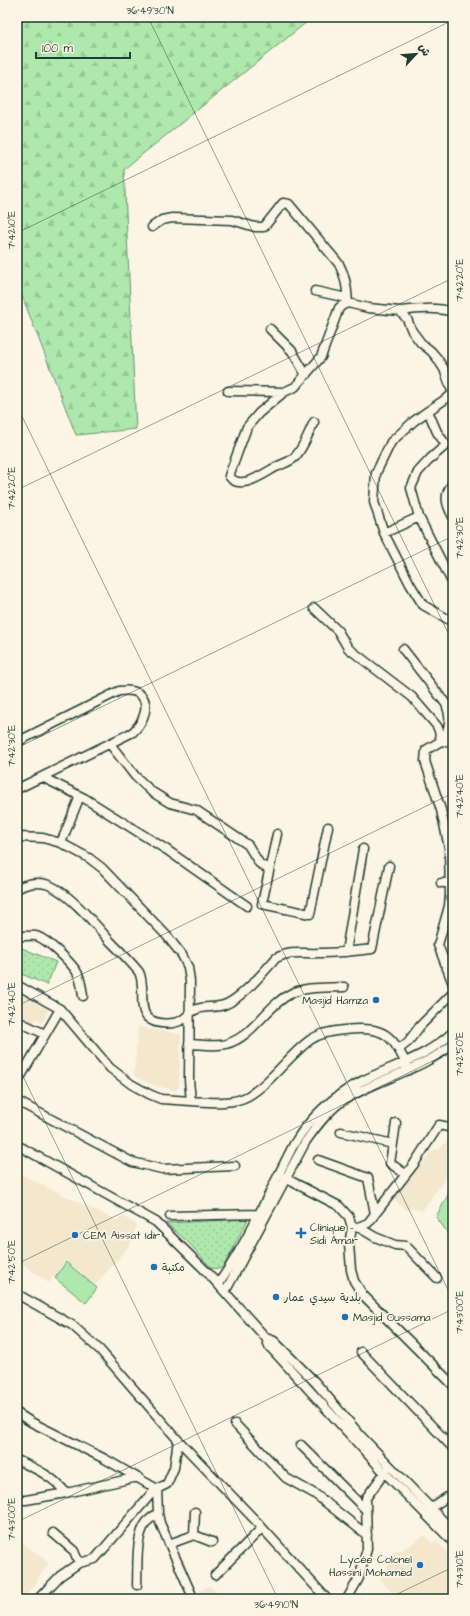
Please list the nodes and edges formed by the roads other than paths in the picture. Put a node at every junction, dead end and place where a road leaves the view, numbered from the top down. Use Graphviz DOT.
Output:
graph roads {
  1 [pos="152,227"];
  2 [pos="315,290"];
  3 [pos="348,301"];
  4 [pos="400,311"];
  5 [pos="453,312"];
  6 [pos="270,329"];
  7 [pos="306,375"];
  8 [pos="228,391"];
  9 [pos="284,392"];
  10 [pos="453,394"];
  11 [pos="428,411"];
  12 [pos="314,422"];
  13 [pos="450,447"];
  14 [pos="453,483"];
  15 [pos="453,516"];
  16 [pos="419,517"];
  17 [pos="384,533"];
  18 [pos="453,584"];
  19 [pos="314,608"];
  20 [pos="453,622"];
  21 [pos="403,649"];
  22 [pos="443,741"];
  23 [pos="17,742"];
  24 [pos="453,743"];
  25 [pos="110,744"];
  26 [pos="42,777"];
  27 [pos="17,789"];
  28 [pos="80,796"];
  29 [pos="328,827"];
  30 [pos="276,834"];
  31 [pos="17,837"];
  32 [pos="61,843"];
  33 [pos="363,849"];
  34 [pos="389,866"];
  35 [pos="269,870"];
  36 [pos="17,889"];
  37 [pos="452,894"];
  38 [pos="247,906"];
  39 [pos="17,937"];
  40 [pos="346,952"];
  41 [pos="453,984"];
  42 [pos="17,985"];
  43 [pos="344,987"];
  44 [pos="453,993"];
  45 [pos="83,996"];
  46 [pos="60,1009"];
  47 [pos="190,1015"];
  48 [pos="17,1021"];
  49 [pos="453,1032"];
  50 [pos="45,1034"];
  51 [pos="189,1044"];
  52 [pos="453,1044"];
  53 [pos="399,1049"];
  54 [pos="29,1062"];
  55 [pos="407,1066"];
  56 [pos="17,1067"];
  57 [pos="17,1083"];
  58 [pos="17,1101"];
  59 [pos="191,1101"];
  60 [pos="396,1123"];
  61 [pos="453,1128"];
  62 [pos="341,1132"];
  63 [pos="393,1144"];
  64 [pos="17,1145"];
  65 [pos="318,1160"];
  66 [pos="235,1166"];
  67 [pos="278,1174"];
  68 [pos="406,1174"];
  69 [pos="287,1179"];
  70 [pos="258,1214"];
  71 [pos="375,1214"];
  72 [pos="170,1216"];
  73 [pos="355,1228"];
  74 [pos="437,1278"];
  75 [pos="218,1284"];
  76 [pos="225,1292"];
  77 [pos="17,1294"];
  78 [pos="361,1352"];
  79 [pos="453,1385"];
  80 [pos="17,1413"];
  81 [pos="235,1424"];
  82 [pos="178,1440"];
  83 [pos="301,1445"];
  84 [pos="453,1448"];
  85 [pos="17,1460"];
  86 [pos="387,1469"];
  87 [pos="138,1477"];
  88 [pos="157,1488"];
  89 [pos="66,1493"];
  90 [pos="453,1493"];
  91 [pos="17,1500"];
  92 [pos="431,1508"];
  93 [pos="366,1510"];
  94 [pos="195,1512"];
  95 [pos="158,1513"];
  96 [pos="262,1528"];
  97 [pos="453,1531"];
  98 [pos="53,1533"];
  99 [pos="194,1535"];
  100 [pos="367,1535"];
  101 [pos="212,1542"];
  102 [pos="453,1542"];
  103 [pos="169,1544"];
  104 [pos="79,1563"];
  105 [pos="215,1575"];
  106 [pos="137,1585"];
  107 [pos="190,1593"];
  108 [pos="38,1599"];
  109 [pos="328,1599"];
  110 [pos="347,1599"];
  1 -- 3 [label="street"];
  2 -- 3 [label="street"];
  3 -- 4 [label="street"];
  3 -- 7 [label="street"];
  4 -- 5 [label="street"];
  4 -- 10 [label="street"];
  6 -- 7 [label="street"];
  7 -- 9 [label="street"];
  8 -- 9 [label="street"];
  9 -- 12 [label="street"];
  10 -- 11 [label="street"];
  11 -- 13 [label="street"];
  11 -- 17 [label="street"];
  13 -- 16 [label="street"];
  14 -- 15 [label="street"];
  16 -- 17 [label="street"];
  16 -- 18 [label="street"];
  17 -- 20 [label="street"];
  19 -- 22 [label="street"];
  21 -- 22 [label="street"];
  22 -- 24 [label="street"];
  22 -- 37 [label="street"];
  23 -- 25 [label="street"];
  25 -- 26 [label="street"];
  25 -- 35 [label="street"];
  26 -- 27 [label="street"];
  26 -- 28 [label="street"];
  28 -- 32 [label="street"];
  28 -- 38 [label="street"];
  29 -- 35 [label="street"];
  30 -- 35 [label="street"];
  31 -- 32 [label="street"];
  32 -- 47 [label="street"];
  33 -- 40 [label="street"];
  34 -- 40 [label="street"];
  36 -- 47 [label="street"];
  37 -- 41 [label="street"];
  39 -- 45 [label="street"];
  40 -- 47 [label="street"];
  42 -- 46 [label="street"];
  43 -- 51 [label="street"];
  44 -- 53 [label="street"];
  46 -- 50 [label="street"];
  46 -- 59 [label="street"];
  47 -- 51 [label="street"];
  48 -- 50 [label="street"];
  49 -- 55 [label="street"];
  50 -- 54 [label="street"];
  51 -- 59 [label="street"];
  52 -- 55 [label="street"];
  53 -- 55 [label="street"];
  53 -- 59 [label="street"];
  54 -- 56 [label="street"];
  54 -- 57 [label="street"];
  55 -- 67 [label="street"];
  55 -- 69 [label="street"];
  58 -- 66 [label="street"];
  60 -- 63 [label="street"];
  61 -- 68 [label="street"];
  62 -- 63 [label="street"];
  63 -- 68 [label="street"];
  64 -- 75 [label="street"];
  65 -- 71 [label="street"];
  67 -- 69 [label="street"];
  67 -- 70 [label="street"];
  68 -- 71 [label="street"];
  69 -- 73 [label="street"];
  69 -- 76 [label="street"];
  70 -- 72 [label="street"];
  70 -- 75 [label="street"];
  71 -- 73 [label="street"];
  73 -- 74 [label="street"];
  73 -- 79 [label="street"];
  75 -- 76 [label="street"];
  76 -- 86 [label="street"];
  77 -- 82 [label="street"];
  78 -- 84 [label="street"];
  80 -- 87 [label="street"];
  81 -- 100 [label="street"];
  82 -- 88 [label="street"];
  82 -- 96 [label="street"];
  83 -- 93 [label="street"];
  85 -- 89 [label="street"];
  86 -- 92 [label="street"];
  86 -- 93 [label="street"];
  86 -- 102 [label="street"];
  87 -- 88 [label="street"];
  87 -- 89 [label="street"];
  88 -- 95 [label="street"];
  88 -- 104 [label="street"];
  89 -- 91 [label="street"];
  90 -- 92 [label="street"];
  92 -- 97 [label="street"];
  93 -- 100 [label="street"];
  94 -- 99 [label="street"];
  95 -- 103 [label="street"];
  95 -- 106 [label="street"];
  96 -- 105 [label="street"];
  96 -- 109 [label="street"];
  98 -- 104 [label="street"];
  99 -- 101 [label="street"];
  99 -- 103 [label="street"];
  100 -- 110 [label="street"];
  103 -- 107 [label="street"];
  104 -- 108 [label="street"];
}
